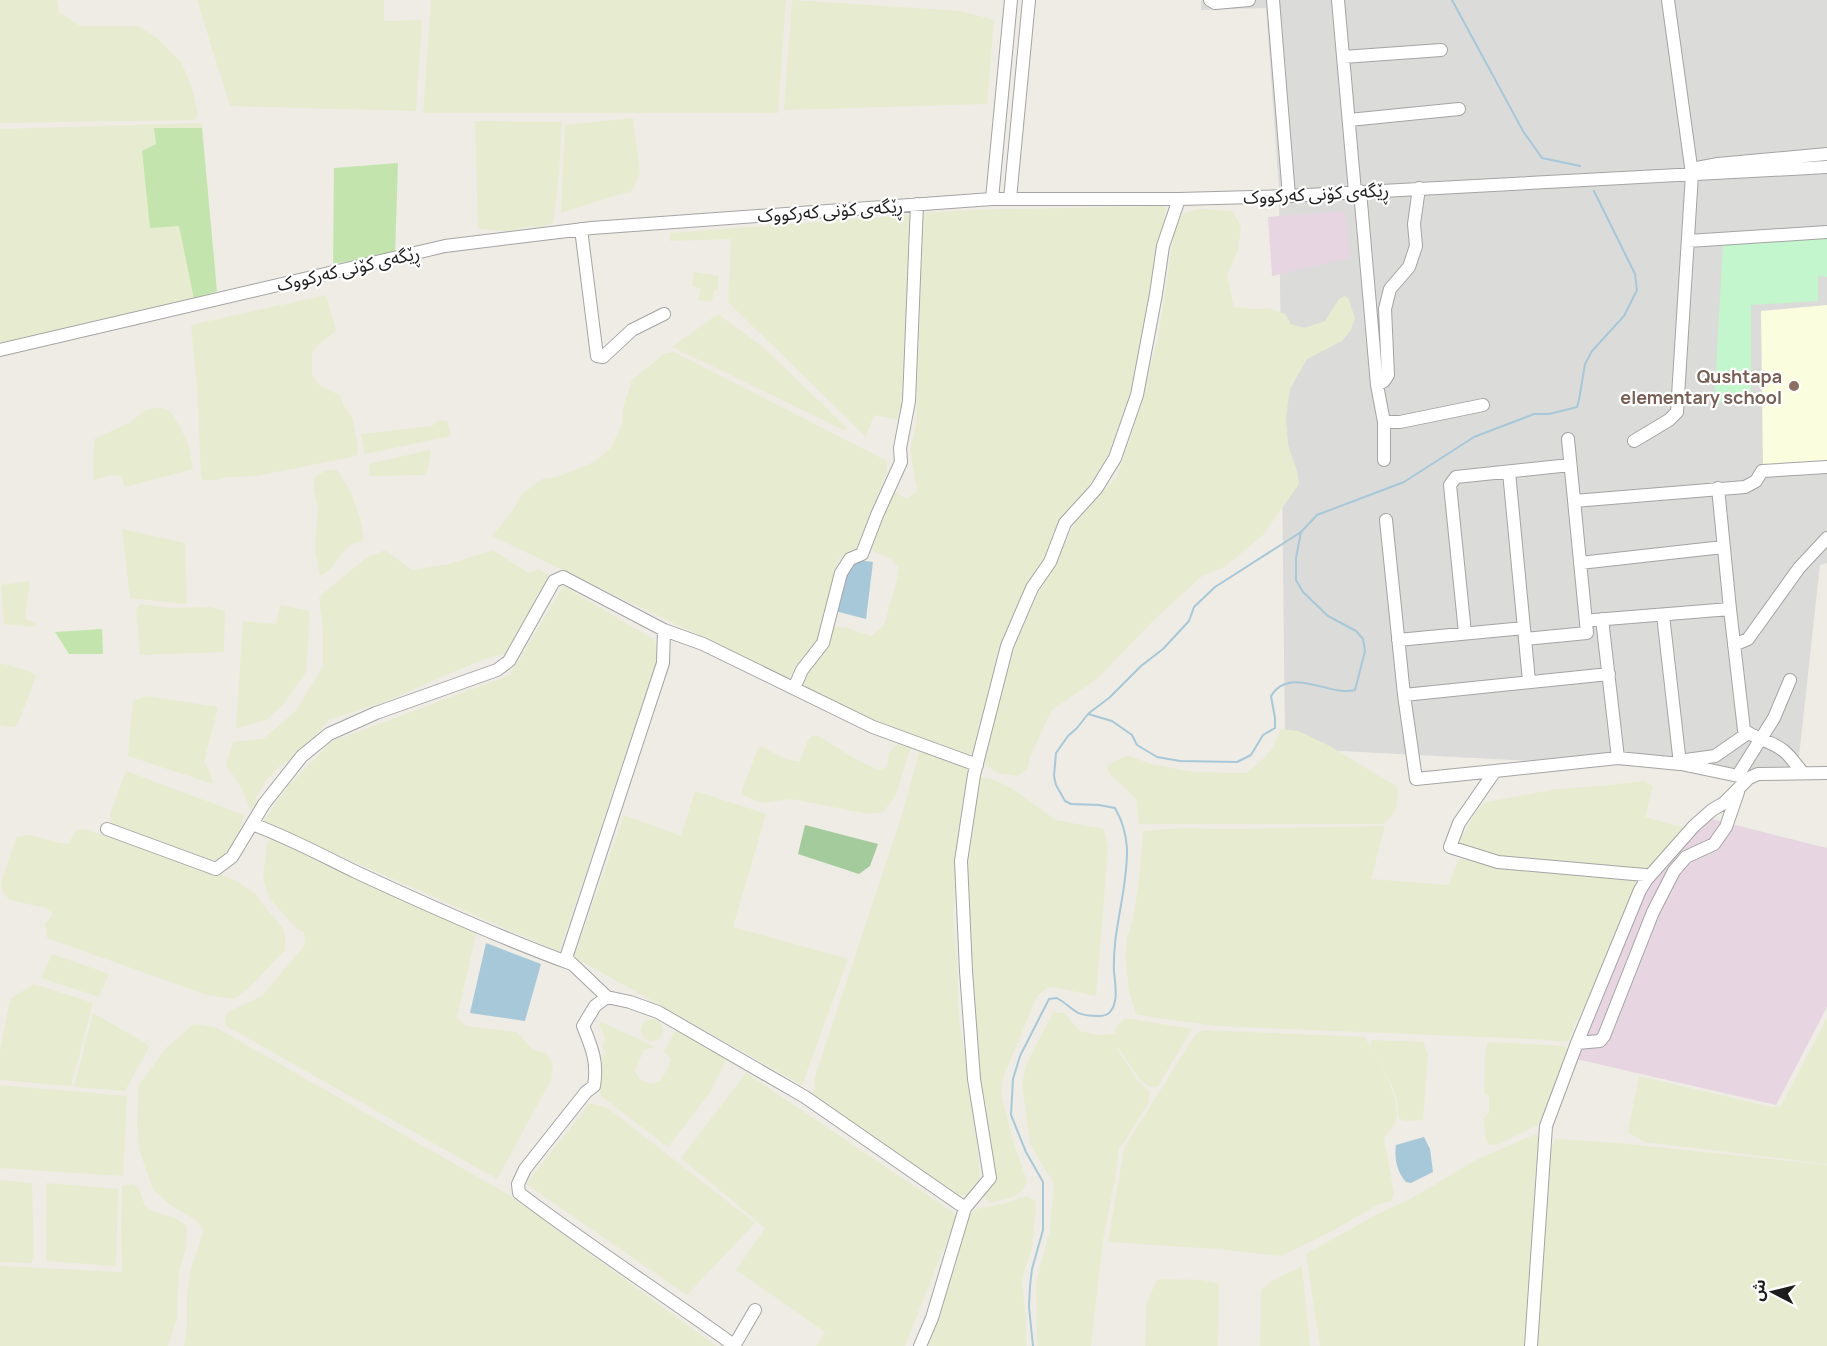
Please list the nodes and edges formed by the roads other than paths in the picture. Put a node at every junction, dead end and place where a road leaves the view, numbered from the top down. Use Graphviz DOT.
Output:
graph roads {
  1 [pos="1011,0"];
  2 [pos="1029,0"];
  3 [pos="1210,0"];
  4 [pos="1250,0"];
  5 [pos="1273,0"];
  6 [pos="1338,0"];
  7 [pos="1668,0"];
  8 [pos="1441,50"];
  9 [pos="1343,57"];
  10 [pos="1459,109"];
  11 [pos="1348,120"];
  12 [pos="1827,154"];
  13 [pos="1827,167"];
  14 [pos="1691,171"];
  15 [pos="1419,188"];
  16 [pos="1357,192"];
  17 [pos="1289,196"];
  18 [pos="992,199"];
  19 [pos="1010,199"];
  20 [pos="1179,199"];
  21 [pos="917,204"];
  22 [pos="581,230"];
  23 [pos="1827,232"];
  24 [pos="1688,241"];
  25 [pos="664,314"];
  26 [pos="0,350"];
  27 [pos="1377,385"];
  28 [pos="1483,405"];
  29 [pos="1384,422"];
  30 [pos="1568,440"];
  31 [pos="1634,441"];
  32 [pos="1384,460"];
  33 [pos="1570,465"];
  34 [pos="1827,466"];
  35 [pos="1509,472"];
  36 [pos="1718,488"];
  37 [pos="1574,501"];
  38 [pos="1386,520"];
  39 [pos="1827,537"];
  40 [pos="1723,548"];
  41 [pos="1580,563"];
  42 [pos="1730,609"];
  43 [pos="1663,615"];
  44 [pos="1602,619"];
  45 [pos="1585,620"];
  46 [pos="664,630"];
  47 [pos="1465,633"];
  48 [pos="1524,634"];
  49 [pos="1398,640"];
  50 [pos="1734,645"];
  51 [pos="1608,674"];
  52 [pos="1529,681"];
  53 [pos="1790,681"];
  54 [pos="794,688"];
  55 [pos="1404,695"];
  56 [pos="1748,733"];
  57 [pos="1761,740"];
  58 [pos="1618,758"];
  59 [pos="1680,763"];
  60 [pos="977,765"];
  61 [pos="1495,771"];
  62 [pos="1803,773"];
  63 [pos="1827,773"];
  64 [pos="1742,780"];
  65 [pos="252,824"];
  66 [pos="107,830"];
  67 [pos="1649,877"];
  68 [pos="572,964"];
  69 [pos="608,997"];
  70 [pos="1577,1043"];
  71 [pos="965,1208"];
  72 [pos="755,1310"];
  73 [pos="735,1346"];
  74 [pos="920,1346"];
  75 [pos="1531,1346"];
  1 -- 18 [label="street"];
  2 -- 19 [label="street"];
  3 -- 4 [label="street"];
  5 -- 17 [label="street"];
  6 -- 9 [label="street"];
  7 -- 14 [label="street"];
  8 -- 9 [label="street"];
  9 -- 11 [label="street"];
  10 -- 11 [label="street"];
  11 -- 16 [label="street"];
  12 -- 14 [label="street, ڕێگەی کۆنی کەرکووک"];
  13 -- 14 [label="street, ڕێگەی کۆنی کەرکووک"];
  14 -- 15 [label="street, ڕێگەی کۆنی کەرکووک"];
  14 -- 24 [label="street"];
  15 -- 16 [label="street, ڕێگەی کۆنی کەرکووک"];
  15 -- 27 [label="street"];
  16 -- 17 [label="street, ڕێگەی کۆنی کەرکووک"];
  16 -- 27 [label="street"];
  17 -- 20 [label="street, ڕێگەی کۆنی کەرکووک"];
  18 -- 19 [label="street, ڕێگەی کۆنی کەرکووک"];
  18 -- 21 [label="street, ڕێگەی کۆنی کەرکووک"];
  19 -- 20 [label="street, ڕێگەی کۆنی کەرکووک"];
  20 -- 60 [label="street"];
  21 -- 22 [label="street, ڕێگەی کۆنی کەرکووک"];
  21 -- 54 [label="street"];
  22 -- 25 [label="street"];
  22 -- 26 [label="street, ڕێگەی کۆنی کەرکووک"];
  23 -- 24 [label="street"];
  24 -- 31 [label="street"];
  27 -- 29 [label="street"];
  28 -- 29 [label="street"];
  29 -- 32 [label="street"];
  30 -- 33 [label="street"];
  33 -- 35 [label="street"];
  33 -- 37 [label="street"];
  34 -- 36 [label="street"];
  35 -- 47 [label="street"];
  35 -- 48 [label="street"];
  36 -- 37 [label="street"];
  36 -- 40 [label="street"];
  37 -- 41 [label="street"];
  38 -- 49 [label="street"];
  39 -- 50 [label="street"];
  40 -- 41 [label="street"];
  40 -- 42 [label="street"];
  41 -- 45 [label="street"];
  42 -- 43 [label="street"];
  42 -- 50 [label="street"];
  43 -- 44 [label="street"];
  43 -- 59 [label="street"];
  44 -- 45 [label="street"];
  44 -- 51 [label="street"];
  45 -- 48 [label="street"];
  46 -- 54 [label="street"];
  46 -- 65 [label="street"];
  46 -- 68 [label="street"];
  47 -- 48 [label="street"];
  47 -- 49 [label="street"];
  48 -- 52 [label="street"];
  49 -- 55 [label="street"];
  50 -- 56 [label="street"];
  51 -- 52 [label="street"];
  51 -- 58 [label="street"];
  52 -- 55 [label="street"];
  53 -- 57 [label="street"];
  54 -- 60 [label="street"];
  55 -- 61 [label="street"];
  56 -- 57 [label="street"];
  56 -- 59 [label="street"];
  57 -- 62 [label="street"];
  57 -- 64 [label="street"];
  58 -- 59 [label="street"];
  58 -- 61 [label="street"];
  59 -- 64 [label="street"];
  60 -- 71 [label="street"];
  61 -- 67 [label="street"];
  62 -- 63 [label="street"];
  62 -- 64 [label="street"];
  64 -- 67 [label="street"];
  64 -- 70 [label="street"];
  65 -- 66 [label="street"];
  65 -- 68 [label="street"];
  67 -- 70 [label="street"];
  68 -- 69 [label="street"];
  69 -- 71 [label="street"];
  69 -- 73 [label="street"];
  70 -- 75 [label="street"];
  71 -- 74 [label="street"];
  72 -- 73 [label="street"];
}
